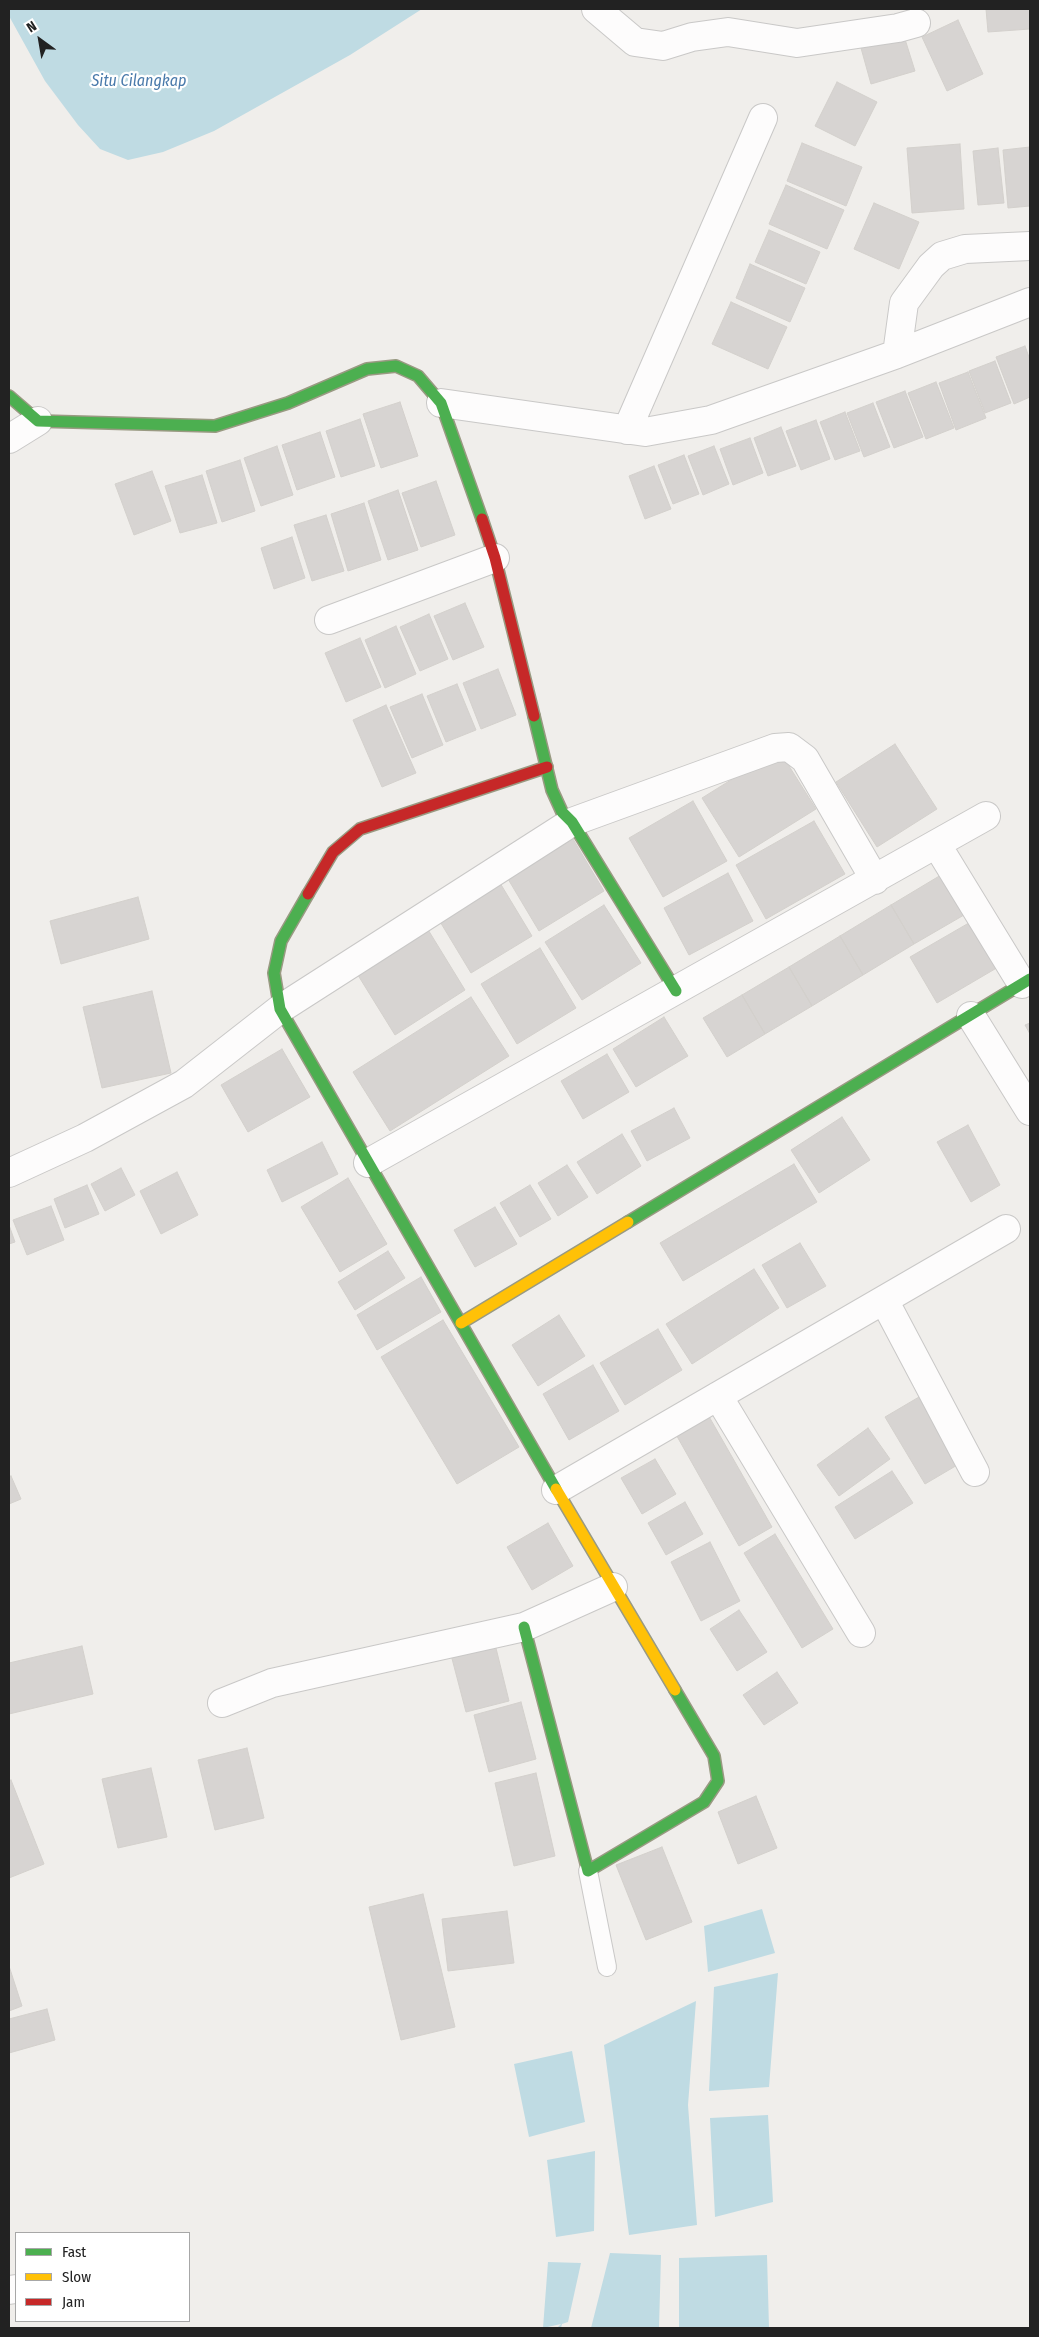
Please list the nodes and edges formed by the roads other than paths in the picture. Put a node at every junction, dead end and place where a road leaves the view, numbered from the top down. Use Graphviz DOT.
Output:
graph roads {
  1 [pos="596,9"];
  2 [pos="916,23"];
  3 [pos="763,118"];
  4 [pos="1030,246"];
  5 [pos="1030,302"];
  6 [pos="897,354"];
  7 [pos="9,396"];
  8 [pos="441,403"];
  9 [pos="38,421"];
  10 [pos="628,430"];
  11 [pos="9,439"];
  12 [pos="495,558"];
  13 [pos="329,620"];
  14 [pos="547,767"];
  15 [pos="986,816"];
  16 [pos="572,822"];
  17 [pos="937,845"];
  18 [pos="875,880"];
  19 [pos="1026,982"];
  20 [pos="676,991"];
  21 [pos="280,1009"];
  22 [pos="971,1016"];
  23 [pos="1030,1111"];
  24 [pos="368,1163"];
  25 [pos="9,1173"];
  26 [pos="1006,1229"];
  27 [pos="884,1300"];
  28 [pos="461,1324"];
  29 [pos="718,1396"];
  30 [pos="975,1472"];
  31 [pos="556,1490"];
  32 [pos="613,1587"];
  33 [pos="524,1627"];
  34 [pos="861,1633"];
  35 [pos="222,1704"];
  36 [pos="588,1870"];
  37 [pos="607,1967"];
  1 -- 2 [label="street"];
  3 -- 10 [label="street"];
  4 -- 6 [label="street"];
  5 -- 6 [label="street"];
  6 -- 10 [label="street"];
  7 -- 9 [label="street"];
  8 -- 9 [label="street"];
  8 -- 10 [label="street"];
  8 -- 12 [label="street"];
  9 -- 11 [label="street"];
  12 -- 13 [label="street"];
  12 -- 14 [label="street"];
  14 -- 16 [label="street"];
  14 -- 21 [label="street"];
  15 -- 17 [label="street"];
  16 -- 18 [label="street"];
  16 -- 20 [label="street"];
  16 -- 21 [label="street"];
  17 -- 18 [label="street"];
  17 -- 19 [label="street"];
  18 -- 20 [label="street"];
  19 -- 22 [label="street"];
  20 -- 24 [label="street"];
  21 -- 24 [label="street"];
  21 -- 25 [label="street"];
  22 -- 23 [label="street"];
  22 -- 28 [label="street"];
  24 -- 28 [label="street"];
  26 -- 27 [label="street"];
  27 -- 29 [label="street"];
  27 -- 30 [label="street"];
  28 -- 31 [label="street"];
  29 -- 31 [label="street"];
  29 -- 34 [label="street"];
  31 -- 32 [label="street"];
  32 -- 33 [label="street"];
  32 -- 36 [label="street"];
  33 -- 35 [label="street"];
  33 -- 36 [label="street"];
  36 -- 37 [label="lane"];
}
